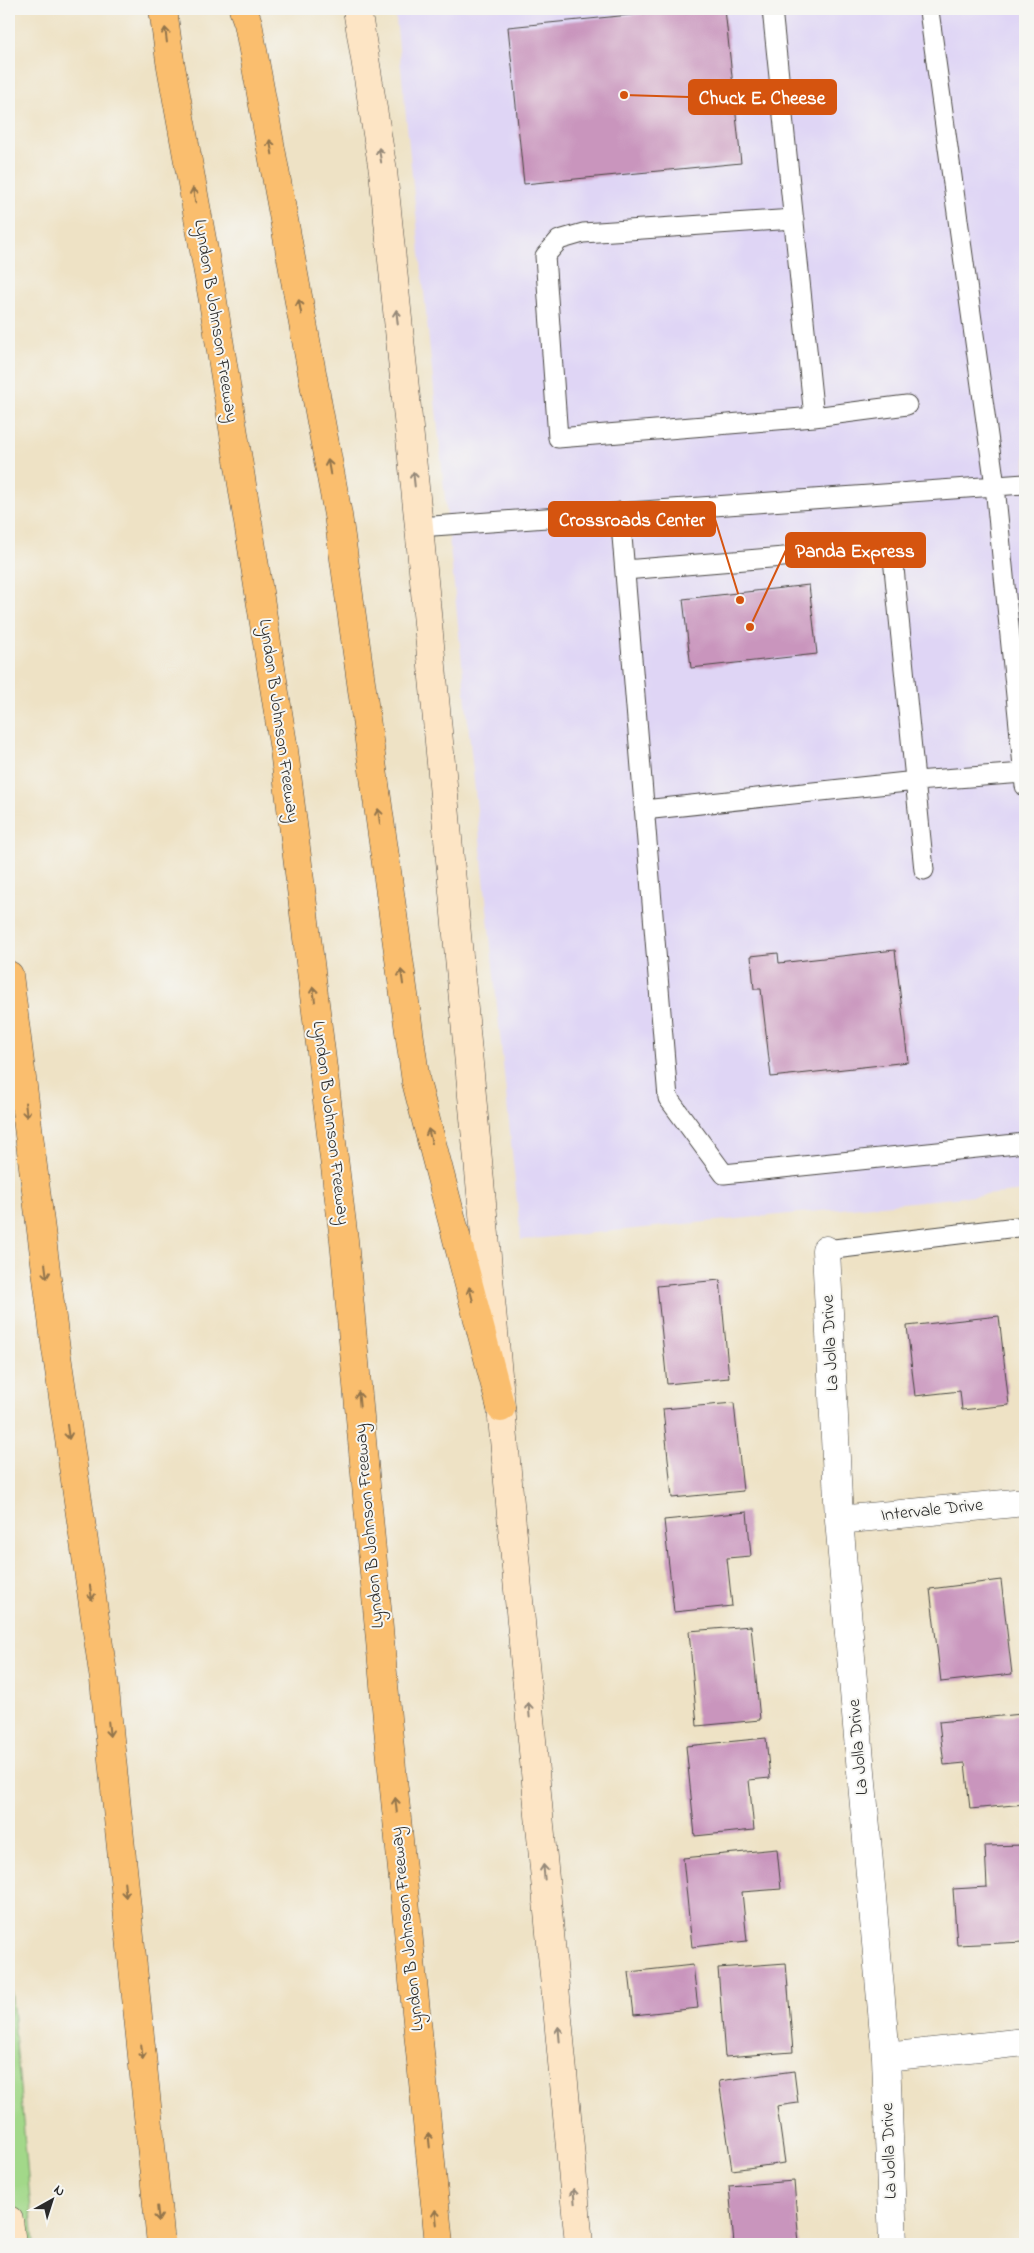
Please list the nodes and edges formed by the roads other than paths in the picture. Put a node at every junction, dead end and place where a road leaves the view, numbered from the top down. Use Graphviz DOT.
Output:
graph roads {
  1 [pos="163,9"];
  2 [pos="243,9"];
  3 [pos="357,9"];
  4 [pos="772,9"];
  5 [pos="930,9"];
  6 [pos="794,219"];
  7 [pos="907,406"];
  8 [pos="814,417"];
  9 [pos="1025,484"];
  10 [pos="995,486"];
  11 [pos="620,512"];
  12 [pos="419,527"];
  13 [pos="625,570"];
  14 [pos="1025,780"];
  15 [pos="916,781"];
  16 [pos="644,810"];
  17 [pos="924,870"];
  18 [pos="9,975"];
  19 [pos="1025,1143"];
  20 [pos="1025,1226"];
  21 [pos="826,1250"];
  22 [pos="501,1408"];
  23 [pos="1025,1502"];
  24 [pos="838,1520"];
  25 [pos="1025,2042"];
  26 [pos="886,2057"];
  27 [pos="9,2220"];
  28 [pos="12,2244"];
  29 [pos="161,2244"];
  30 [pos="439,2244"];
  31 [pos="579,2244"];
  32 [pos="893,2244"];
  30 -- 1 [label="highway, Lyndon B Johnson Freeway, one-way"];
  22 -- 2 [label="highway, one-way"];
  12 -- 3 [label="main road, one-way"];
  4 -- 6 [label="lane"];
  5 -- 10 [label="lane"];
  6 -- 8 [label="lane"];
  6 -- 8 [label="lane"];
  7 -- 8 [label="lane"];
  9 -- 10 [label="lane"];
  10 -- 11 [label="lane"];
  10 -- 14 [label="lane"];
  11 -- 12 [label="lane"];
  11 -- 13 [label="lane"];
  12 -- 22 [label="main road"];
  13 -- 15 [label="lane"];
  13 -- 16 [label="lane"];
  14 -- 15 [label="lane"];
  15 -- 16 [label="lane"];
  15 -- 17 [label="lane"];
  16 -- 19 [label="lane"];
  18 -- 29 [label="highway, one-way"];
  20 -- 21 [label="lane"];
  21 -- 24 [label="street, La Jolla Drive"];
  31 -- 22 [label="main road, one-way"];
  23 -- 24 [label="street, Intervale Drive"];
  24 -- 26 [label="street, La Jolla Drive"];
  25 -- 26 [label="street"];
  26 -- 32 [label="street, La Jolla Drive"];
  27 -- 28 [label="main road"];
}
